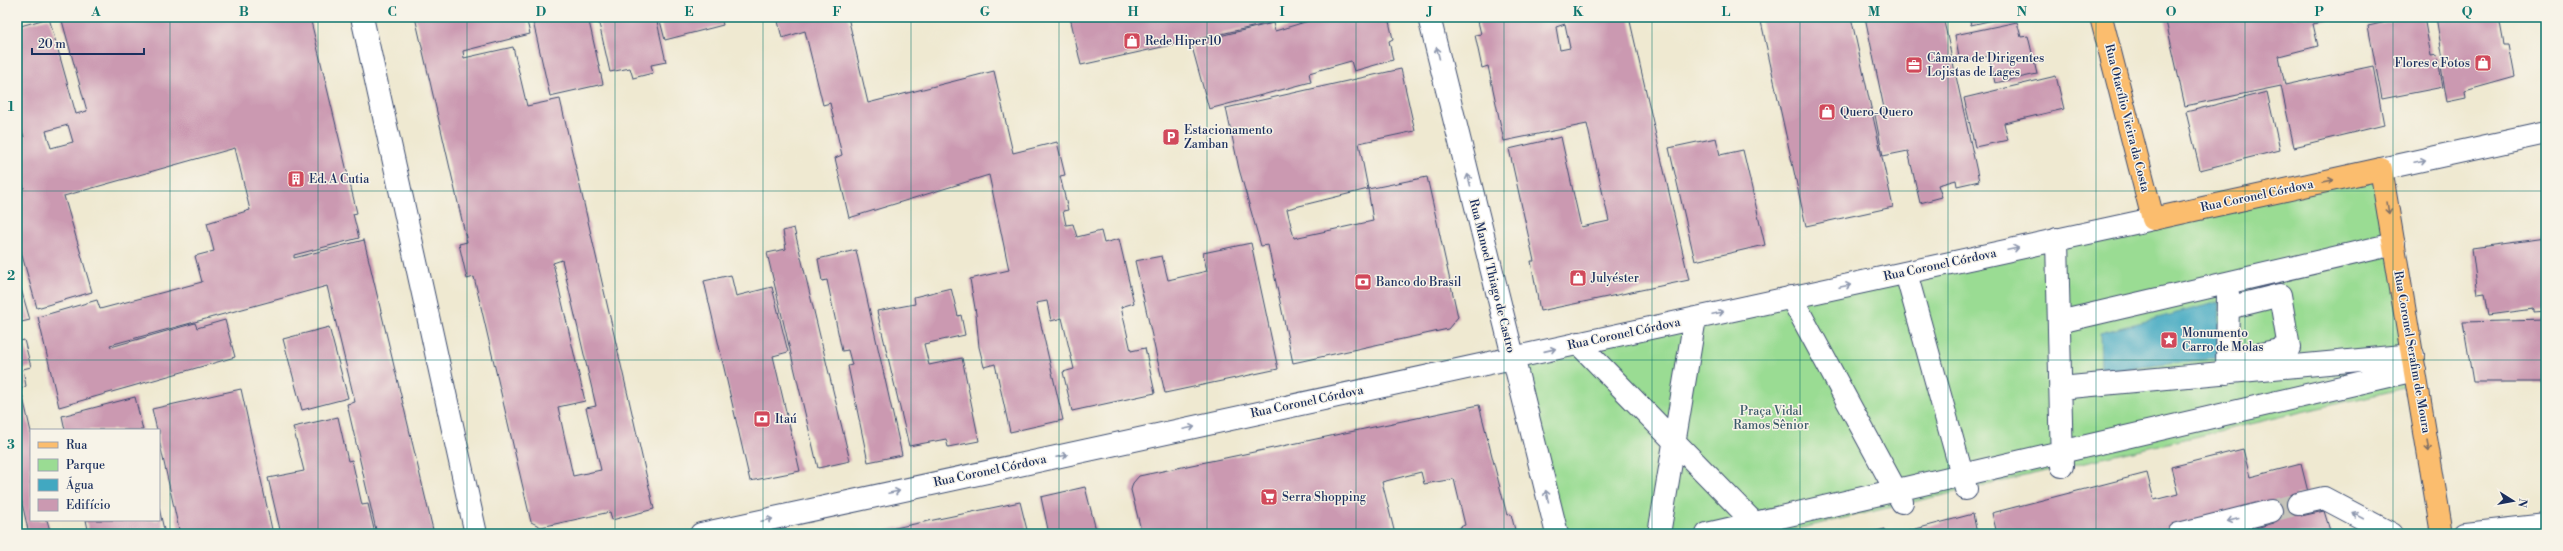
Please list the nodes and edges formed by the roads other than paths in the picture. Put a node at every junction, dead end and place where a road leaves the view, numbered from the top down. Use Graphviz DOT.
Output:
graph roads {
  1 [pos="362,17"];
  2 [pos="1429,17"];
  3 [pos="2101,17"];
  4 [pos="2546,133"];
  5 [pos="2381,169"];
  6 [pos="2153,219"];
  7 [pos="2057,239"];
  8 [pos="2394,244"];
  9 [pos="1906,272"];
  10 [pos="2228,283"];
  11 [pos="1791,297"];
  12 [pos="2228,308"];
  13 [pos="1695,318"];
  14 [pos="2059,322"];
  15 [pos="1578,343"];
  16 [pos="1512,358"];
  17 [pos="2414,363"];
  18 [pos="2228,367"];
  19 [pos="2060,388"];
  20 [pos="1675,440"];
  21 [pos="2062,459"];
  22 [pos="1964,482"];
  23 [pos="1900,497"];
  24 [pos="2298,504"];
  25 [pos="2271,511"];
  26 [pos="2546,525"];
  27 [pos="1760,528"];
  28 [pos="476,534"];
  29 [pos="701,534"];
  30 [pos="1557,534"];
  31 [pos="1659,534"];
  32 [pos="1707,534"];
  33 [pos="2179,534"];
  34 [pos="2392,534"];
  35 [pos="2442,534"];
  36 [pos="2466,534"];
  1 -- 28 [label="street"];
  16 -- 2 [label="street, Rua Manoel Thiago de Castro, one-way"];
  3 -- 6 [label="main road, Rua Otacílio Vieira da Costa"];
  5 -- 4 [label="street, Rua Coronel Córdova, one-way"];
  6 -- 5 [label="main road, Rua Coronel Córdova, one-way"];
  5 -- 8 [label="main road, Rua Coronel Serafim de Moura, one-way"];
  6 -- 7 [label="street, Rua Coronel Córdova"];
  9 -- 7 [label="street, Rua Coronel Córdova, one-way"];
  7 -- 14 [label="street"];
  8 -- 10 [label="street"];
  8 -- 17 [label="main road, Rua Coronel Serafim de Moura"];
  11 -- 9 [label="street, Rua Coronel Córdova, one-way"];
  9 -- 22 [label="street"];
  10 -- 12 [label="street"];
  10 -- 14 [label="street"];
  13 -- 11 [label="street, Rua Coronel Córdova, one-way"];
  11 -- 23 [label="street"];
  12 -- 18 [label="street"];
  12 -- 18 [label="street"];
  13 -- 15 [label="street, Rua Coronel Córdova"];
  13 -- 20 [label="street"];
  14 -- 19 [label="street"];
  16 -- 15 [label="street, Rua Coronel Córdova, one-way"];
  15 -- 20 [label="street"];
  29 -- 16 [label="street, Rua Coronel Córdova, one-way"];
  30 -- 16 [label="street, Rua Manoel Thiago de Castro, one-way"];
  17 -- 18 [label="street"];
  17 -- 21 [label="street"];
  17 -- 35 [label="main road, Rua Coronel Serafim de Moura, one-way"];
  18 -- 19 [label="street"];
  19 -- 21 [label="street"];
  20 -- 27 [label="street"];
  20 -- 31 [label="street"];
  21 -- 22 [label="street"];
  22 -- 23 [label="street"];
  23 -- 27 [label="street"];
  34 -- 24 [label="street, one-way"];
  25 -- 33 [label="street, one-way"];
  26 -- 36 [label="street"];
  27 -- 32 [label="street"];
}
